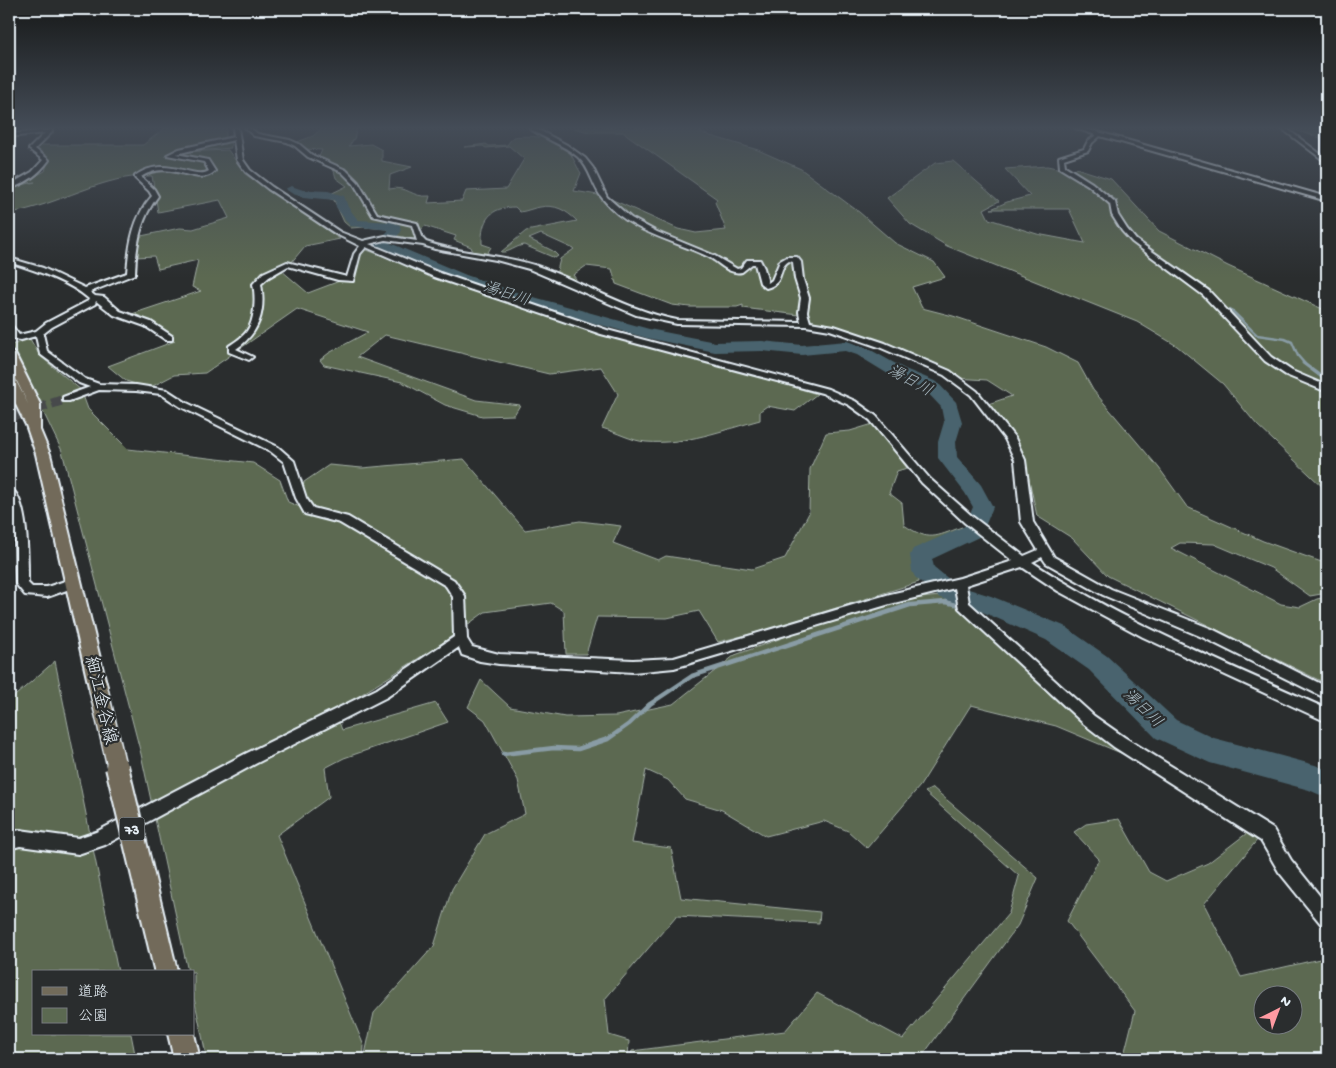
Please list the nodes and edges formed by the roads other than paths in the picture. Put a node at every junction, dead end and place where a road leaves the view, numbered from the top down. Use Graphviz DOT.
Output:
graph roads {
  1 [pos="27,178"];
  2 [pos="138,178"];
  3 [pos="258,178"];
  4 [pos="351,178"];
  5 [pos="597,178"];
  6 [pos="1080,178"];
  7 [pos="1255,178"];
  8 [pos="9,187"];
  9 [pos="1327,198"];
  10 [pos="424,243"];
  11 [pos="362,245"];
  12 [pos="9,260"];
  13 [pos="85,291"];
  14 [pos="93,298"];
  15 [pos="806,324"];
  16 [pos="9,328"];
  17 [pos="39,333"];
  18 [pos="169,338"];
  19 [pos="9,354"];
  20 [pos="249,357"];
  21 [pos="9,379"];
  22 [pos="98,387"];
  23 [pos="1327,389"];
  24 [pos="66,399"];
  25 [pos="35,429"];
  26 [pos="9,492"];
  27 [pos="1043,552"];
  28 [pos="1023,562"];
  29 [pos="960,582"];
  30 [pos="74,583"];
  31 [pos="461,639"];
  32 [pos="1327,693"];
  33 [pos="1327,716"];
  34 [pos="9,841"];
  35 [pos="1327,918"];
  36 [pos="166,970"];
  37 [pos="181,1036"];
  38 [pos="187,1059"];
  1 -- 8 [label="street"];
  2 -- 13 [label="street"];
  3 -- 11 [label="street"];
  4 -- 10 [label="street"];
  5 -- 15 [label="street"];
  6 -- 23 [label="street"];
  7 -- 9 [label="street"];
  10 -- 11 [label="street"];
  10 -- 15 [label="street"];
  11 -- 20 [label="street"];
  11 -- 28 [label="street"];
  12 -- 13 [label="street"];
  13 -- 14 [label="street"];
  14 -- 17 [label="street"];
  14 -- 18 [label="street"];
  15 -- 27 [label="street"];
  16 -- 17 [label="street"];
  17 -- 22 [label="street"];
  19 -- 25 [label="main road, 細江金谷線 / 73"];
  21 -- 25 [label="main road, 細江金谷線 / 73"];
  22 -- 24 [label="street"];
  22 -- 31 [label="street"];
  25 -- 30 [label="main road, 細江金谷線 / 73"];
  26 -- 30 [label="street"];
  27 -- 28 [label="street"];
  27 -- 32 [label="street"];
  28 -- 29 [label="street"];
  28 -- 33 [label="street"];
  29 -- 31 [label="street"];
  29 -- 35 [label="street"];
  30 -- 36 [label="main road, 細江金谷線 / 73, bridge"];
  31 -- 34 [label="street"];
  37 -- 38 [label="main road"];
}
